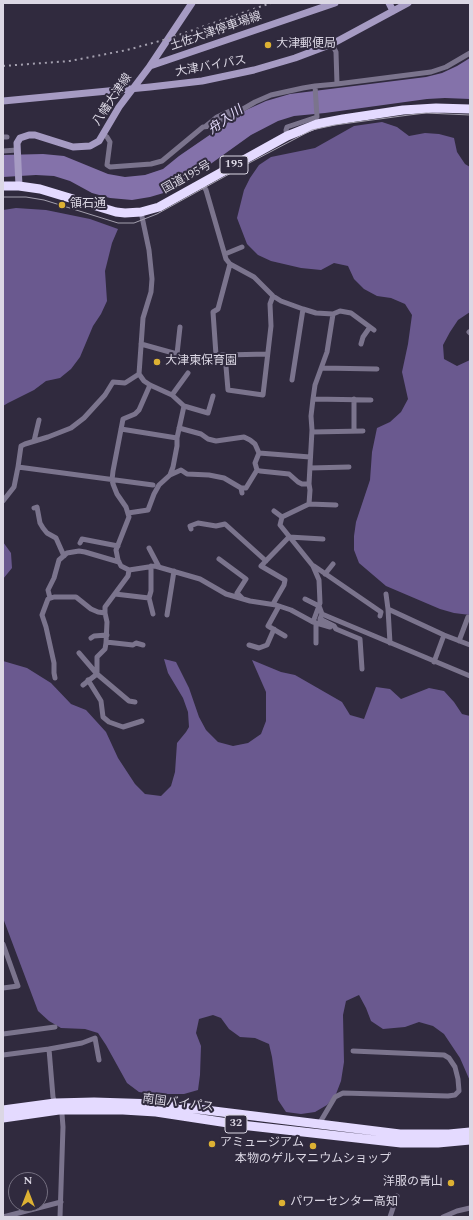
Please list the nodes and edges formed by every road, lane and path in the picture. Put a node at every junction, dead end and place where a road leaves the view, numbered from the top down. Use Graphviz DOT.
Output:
graph roads {
  1 [pos="192,3"];
  2 [pos="335,3"];
  3 [pos="389,3"];
  4 [pos="408,3"];
  5 [pos="393,11"];
  6 [pos="332,44"];
  7 [pos="470,52"];
  8 [pos="150,66"];
  9 [pos="337,84"];
  10 [pos="133,88"];
  11 [pos="315,88"];
  12 [pos="3,101"];
  13 [pos="470,109"];
  14 [pos="230,111"];
  15 [pos="203,127"];
  16 [pos="103,134"];
  17 [pos="287,136"];
  18 [pos="3,151"];
  19 [pos="17,151"];
  20 [pos="202,184"];
  21 [pos="3,186"];
  22 [pos="19,186"];
  23 [pos="141,212"];
  24 [pos="242,247"];
  25 [pos="225,254"];
  26 [pos="230,264"];
  27 [pos="273,296"];
  28 [pos="303,309"];
  29 [pos="334,314"];
  30 [pos="180,327"];
  31 [pos="141,344"];
  32 [pos="361,344"];
  33 [pos="267,354"];
  34 [pos="226,355"];
  35 [pos="322,368"];
  36 [pos="377,369"];
  37 [pos="188,373"];
  38 [pos="139,374"];
  39 [pos="292,380"];
  40 [pos="150,385"];
  41 [pos="172,396"];
  42 [pos="213,396"];
  43 [pos="313,399"];
  44 [pos="354,399"];
  45 [pos="371,400"];
  46 [pos="184,406"];
  47 [pos="39,420"];
  48 [pos="179,428"];
  49 [pos="121,429"];
  50 [pos="354,431"];
  51 [pos="363,431"];
  52 [pos="312,432"];
  53 [pos="177,438"];
  54 [pos="34,441"];
  55 [pos="259,453"];
  56 [pos="310,457"];
  57 [pos="18,467"];
  58 [pos="349,467"];
  59 [pos="310,468"];
  60 [pos="256,470"];
  61 [pos="170,475"];
  62 [pos="112,480"];
  63 [pos="153,484"];
  64 [pos="309,484"];
  65 [pos="3,501"];
  66 [pos="309,504"];
  67 [pos="336,505"];
  68 [pos="34,508"];
  69 [pos="274,511"];
  70 [pos="128,513"];
  71 [pos="282,517"];
  72 [pos="191,529"];
  73 [pos="289,537"];
  74 [pos="323,539"];
  75 [pos="80,543"];
  76 [pos="118,546"];
  77 [pos="149,548"];
  78 [pos="64,556"];
  79 [pos="219,559"];
  80 [pos="266,561"];
  81 [pos="119,562"];
  82 [pos="334,564"];
  83 [pos="151,566"];
  84 [pos="313,566"];
  85 [pos="159,567"];
  86 [pos="128,570"];
  87 [pos="174,571"];
  88 [pos="325,574"];
  89 [pos="115,594"];
  90 [pos="386,594"];
  91 [pos="50,598"];
  92 [pos="149,598"];
  93 [pos="243,599"];
  94 [pos="305,599"];
  95 [pos="276,605"];
  96 [pos="319,606"];
  97 [pos="388,609"];
  98 [pos="105,613"];
  99 [pos="152,614"];
  100 [pos="322,614"];
  101 [pos="167,615"];
  102 [pos="380,616"];
  103 [pos="468,617"];
  104 [pos="315,622"];
  105 [pos="274,629"];
  106 [pos="336,629"];
  107 [pos="107,635"];
  108 [pos="444,635"];
  109 [pos="285,636"];
  110 [pos="91,638"];
  111 [pos="459,641"];
  112 [pos="106,642"];
  113 [pos="316,643"];
  114 [pos="390,643"];
  115 [pos="249,644"];
  116 [pos="143,645"];
  117 [pos="470,645"];
  118 [pos="79,653"];
  119 [pos="434,662"];
  120 [pos="362,669"];
  121 [pos="97,674"];
  122 [pos="470,676"];
  123 [pos="55,678"];
  124 [pos="88,680"];
  125 [pos="83,685"];
  126 [pos="134,702"];
  127 [pos="142,721"];
  128 [pos="4,947"];
  129 [pos="3,988"];
  130 [pos="55,1027"];
  131 [pos="3,1034"];
  132 [pos="49,1049"];
  133 [pos="353,1051"];
  134 [pos="3,1055"];
  135 [pos="99,1060"];
  136 [pos="57,1107"];
  137 [pos="3,1110"];
  138 [pos="3,1118"];
  139 [pos="318,1129"];
  140 [pos="470,1132"];
  141 [pos="470,1140"];
  142 [pos="397,1196"];
  143 [pos="61,1202"];
  144 [pos="470,1208"];
  145 [pos="3,1217"];
  146 [pos="60,1217"];
  147 [pos="390,1217"];
  148 [pos="442,1217"];
  1 -- 8 [label="main road, 八幡大津線"];
  2 -- 8 [label="main road, 土佐大津停車場線"];
  3 -- 5 [label="main road"];
  4 -- 5 [label="main road, 大津バイパス"];
  5 -- 6 [label="main road, 大津バイパス"];
  6 -- 9 [label="street"];
  6 -- 10 [label="main road, 大津バイパス"];
  7 -- 9 [label="street"];
  8 -- 10 [label="main road, 八幡大津線"];
  9 -- 11 [label="street"];
  10 -- 12 [label="main road, 大津バイパス"];
  10 -- 16 [label="main road, 八幡大津線"];
  11 -- 15 [label="street"];
  11 -- 17 [label="street"];
  13 -- 17 [label="highway, 国道195号 / 195"];
  14 -- 15 [label="street"];
  15 -- 16 [label="street"];
  16 -- 19 [label="main road, 八幡大津線"];
  17 -- 20 [label="highway, 国道195号 / 195"];
  18 -- 19 [label="street"];
  19 -- 22 [label="main road"];
  20 -- 23 [label="highway, 国道195号 / 195"];
  20 -- 25 [label="street"];
  21 -- 22 [label="highway, 国道195号 / 195"];
  22 -- 23 [label="highway, 国道195号 / 195"];
  23 -- 31 [label="street"];
  24 -- 25 [label="street"];
  25 -- 26 [label="street"];
  26 -- 27 [label="street"];
  26 -- 34 [label="street"];
  27 -- 28 [label="street"];
  27 -- 33 [label="street"];
  28 -- 29 [label="street"];
  28 -- 39 [label="street"];
  29 -- 32 [label="street"];
  29 -- 35 [label="street"];
  30 -- 31 [label="street"];
  31 -- 38 [label="street"];
  33 -- 34 [label="street"];
  33 -- 34 [label="street"];
  35 -- 36 [label="street"];
  35 -- 43 [label="street"];
  37 -- 41 [label="street"];
  38 -- 40 [label="street"];
  38 -- 54 [label="street"];
  40 -- 41 [label="street"];
  40 -- 49 [label="street"];
  41 -- 46 [label="street"];
  42 -- 46 [label="street"];
  43 -- 44 [label="street"];
  43 -- 52 [label="street"];
  44 -- 45 [label="street"];
  44 -- 50 [label="street"];
  46 -- 48 [label="street"];
  47 -- 54 [label="street"];
  48 -- 53 [label="street"];
  48 -- 55 [label="street"];
  49 -- 53 [label="street"];
  49 -- 62 [label="street"];
  50 -- 51 [label="street"];
  50 -- 52 [label="street"];
  52 -- 56 [label="street"];
  53 -- 61 [label="street"];
  54 -- 57 [label="street"];
  55 -- 56 [label="street"];
  55 -- 60 [label="street"];
  56 -- 59 [label="street"];
  57 -- 62 [label="street"];
  57 -- 65 [label="street"];
  58 -- 59 [label="street"];
  59 -- 64 [label="street"];
  60 -- 61 [label="street"];
  60 -- 64 [label="street"];
  61 -- 70 [label="street"];
  62 -- 63 [label="street"];
  62 -- 70 [label="street"];
  64 -- 66 [label="street"];
  66 -- 67 [label="street"];
  66 -- 71 [label="street"];
  68 -- 78 [label="street"];
  69 -- 71 [label="street"];
  70 -- 76 [label="street"];
  71 -- 73 [label="street"];
  72 -- 80 [label="street"];
  73 -- 74 [label="street"];
  73 -- 80 [label="street"];
  73 -- 84 [label="street"];
  75 -- 76 [label="street"];
  76 -- 81 [label="street"];
  77 -- 85 [label="street"];
  78 -- 81 [label="street"];
  78 -- 91 [label="street"];
  79 -- 93 [label="street"];
  80 -- 95 [label="street"];
  81 -- 86 [label="street"];
  82 -- 88 [label="street"];
  83 -- 85 [label="street"];
  83 -- 86 [label="street"];
  83 -- 92 [label="street"];
  84 -- 88 [label="street"];
  84 -- 96 [label="street"];
  85 -- 87 [label="street"];
  86 -- 89 [label="street"];
  87 -- 93 [label="street"];
  87 -- 101 [label="street"];
  88 -- 102 [label="street"];
  89 -- 92 [label="street"];
  89 -- 98 [label="street"];
  90 -- 97 [label="street"];
  91 -- 98 [label="street"];
  91 -- 123 [label="street"];
  92 -- 99 [label="street"];
  93 -- 95 [label="street"];
  94 -- 96 [label="street"];
  95 -- 104 [label="street"];
  95 -- 105 [label="street"];
  96 -- 100 [label="street"];
  96 -- 104 [label="street"];
  97 -- 108 [label="street"];
  97 -- 114 [label="street"];
  98 -- 107 [label="street"];
  100 -- 106 [label="street"];
  100 -- 114 [label="street"];
  103 -- 111 [label="street"];
  104 -- 106 [label="street"];
  104 -- 113 [label="street"];
  105 -- 109 [label="street"];
  105 -- 115 [label="street"];
  106 -- 120 [label="street"];
  107 -- 110 [label="street"];
  107 -- 112 [label="street"];
  108 -- 111 [label="street"];
  108 -- 119 [label="street"];
  111 -- 117 [label="street"];
  112 -- 116 [label="street"];
  112 -- 121 [label="street"];
  114 -- 119 [label="street"];
  118 -- 121 [label="street"];
  119 -- 122 [label="street"];
  121 -- 124 [label="street"];
  121 -- 126 [label="street"];
  124 -- 125 [label="street"];
  124 -- 127 [label="street"];
  128 -- 129 [label="street"];
  130 -- 131 [label="street"];
  132 -- 134 [label="street"];
  132 -- 135 [label="street"];
  132 -- 136 [label="street"];
  133 -- 139 [label="street"];
  136 -- 137 [label="highway, 南国バイパス / 32"];
  136 -- 138 [label="highway, 南国バイパス / 32"];
  136 -- 139 [label="highway, 南国バイパス / 32"];
  136 -- 143 [label="street"];
  139 -- 140 [label="highway, 南国バイパス / 32"];
  139 -- 141 [label="highway, 南国バイパス / 32"];
  142 -- 147 [label="street"];
  143 -- 145 [label="street"];
  143 -- 146 [label="street"];
  144 -- 148 [label="street"];
}
